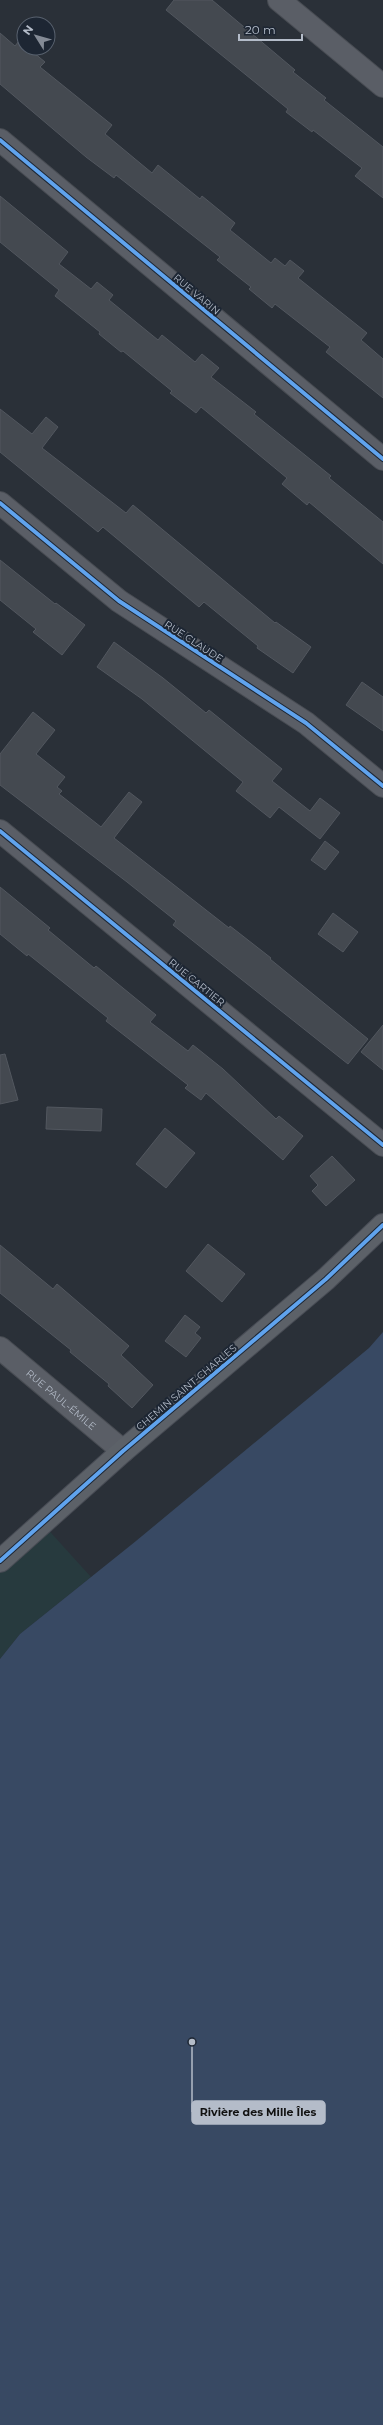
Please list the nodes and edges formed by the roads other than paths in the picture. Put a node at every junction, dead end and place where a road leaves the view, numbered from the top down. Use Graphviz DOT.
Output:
graph roads {
  1 [pos="279,0"];
  2 [pos="383,86"];
  3 [pos="0,140"];
  4 [pos="383,460"];
  5 [pos="0,503"];
  6 [pos="383,786"];
  7 [pos="0,831"];
  8 [pos="383,1145"];
  9 [pos="383,1225"];
  10 [pos="0,1348"];
  11 [pos="123,1451"];
  12 [pos="0,1561"];
  1 -- 2 [label="street"];
  3 -- 4 [label="street, RUE VARIN"];
  5 -- 6 [label="street, RUE CLAUDE"];
  7 -- 8 [label="street, RUE CARTIER"];
  9 -- 11 [label="main road, CHEMIN SAINT-CHARLES"];
  10 -- 11 [label="street, RUE PAUL-ÉMILE"];
  11 -- 12 [label="main road, CHEMIN SAINT-CHARLES"];
}
